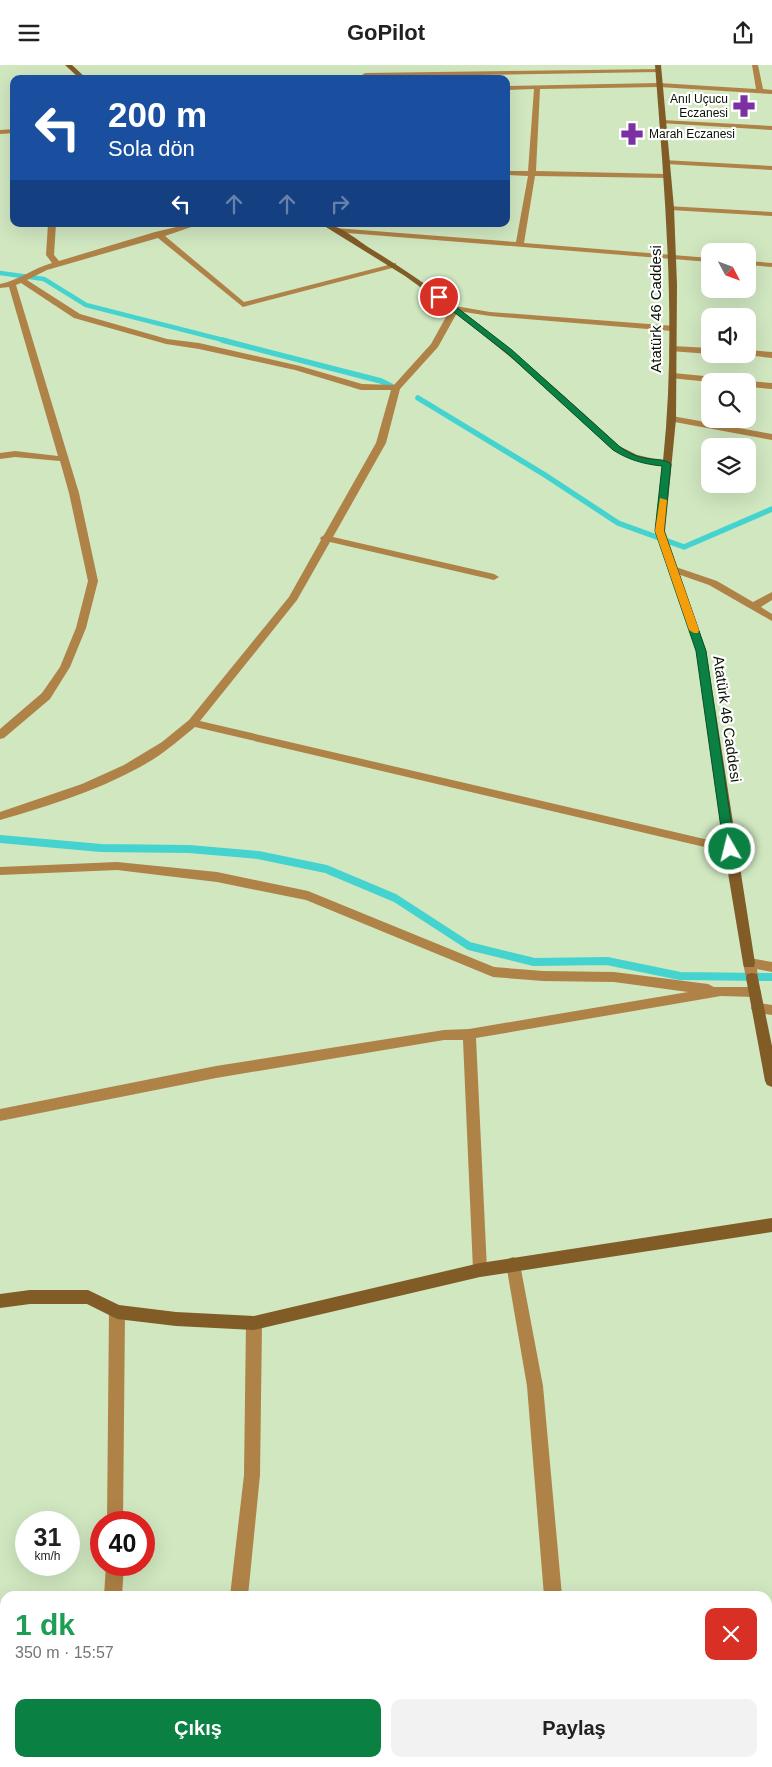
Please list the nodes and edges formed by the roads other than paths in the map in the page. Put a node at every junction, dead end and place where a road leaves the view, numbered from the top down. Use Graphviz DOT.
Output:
graph roads {
  1 [pos="68,65"];
  2 [pos="755,65"];
  3 [pos="658,67"];
  4 [pos="79,75"];
  5 [pos="365,75"];
  6 [pos="659,85"];
  7 [pos="537,87"];
  8 [pos="510,88"];
  9 [pos="760,91"];
  10 [pos="772,92"];
  11 [pos="662,122"];
  12 [pos="772,128"];
  13 [pos="666,161"];
  14 [pos="772,168"];
  15 [pos="510,173"];
  16 [pos="532,173"];
  17 [pos="667,176"];
  18 [pos="670,208"];
  19 [pos="772,214"];
  20 [pos="52,227"];
  21 [pos="186,227"];
  22 [pos="330,227"];
  23 [pos="336,230"];
  24 [pos="158,235"];
  25 [pos="520,243"];
  26 [pos="673,257"];
  27 [pos="701,259"];
  28 [pos="756,264"];
  29 [pos="58,265"];
  30 [pos="393,265"];
  31 [pos="772,265"];
  32 [pos="21,279"];
  33 [pos="12,284"];
  34 [pos="0,286"];
  35 [pos="455,308"];
  36 [pos="672,328"];
  37 [pos="673,349"];
  38 [pos="701,351"];
  39 [pos="756,354"];
  40 [pos="772,355"];
  41 [pos="673,376"];
  42 [pos="701,379"];
  43 [pos="756,384"];
  44 [pos="772,386"];
  45 [pos="396,388"];
  46 [pos="672,419"];
  47 [pos="772,437"];
  48 [pos="0,456"];
  49 [pos="63,459"];
  50 [pos="667,464"];
  51 [pos="326,538"];
  52 [pos="673,569"];
  53 [pos="494,577"];
  54 [pos="772,595"];
  55 [pos="753,607"];
  56 [pos="772,618"];
  57 [pos="193,723"];
  58 [pos="1,733"];
  59 [pos="0,816"];
  60 [pos="730,849"];
  61 [pos="0,871"];
  62 [pos="749,963"];
  63 [pos="772,967"];
  64 [pos="721,991"];
  65 [pos="754,992"];
  66 [pos="758,1008"];
  67 [pos="772,1010"];
  68 [pos="469,1034"];
  69 [pos="772,1081"];
  70 [pos="0,1115"];
  71 [pos="772,1225"];
  72 [pos="514,1264"];
  73 [pos="480,1270"];
  74 [pos="0,1301"];
  75 [pos="117,1312"];
  76 [pos="254,1323"];
  77 [pos="115,1511"];
  78 [pos="114,1576"];
  79 [pos="112,1591"];
  80 [pos="240,1591"];
  81 [pos="553,1591"];
  1 -- 4 [label="street"];
  2 -- 9 [label="street"];
  3 -- 5 [label="street"];
  3 -- 6 [label="street, Atatürk 46 Caddesi"];
  6 -- 7 [label="street"];
  6 -- 9 [label="street"];
  6 -- 11 [label="street, Atatürk 46 Caddesi"];
  7 -- 8 [label="street"];
  7 -- 16 [label="street"];
  9 -- 10 [label="street"];
  11 -- 12 [label="street"];
  11 -- 13 [label="street, Atatürk 46 Caddesi"];
  13 -- 14 [label="street"];
  13 -- 17 [label="street, Atatürk 46 Caddesi"];
  15 -- 16 [label="street"];
  16 -- 17 [label="street"];
  16 -- 25 [label="street"];
  17 -- 18 [label="street, Atatürk 46 Caddesi"];
  18 -- 19 [label="street"];
  18 -- 26 [label="street, Atatürk 46 Caddesi"];
  20 -- 29 [label="street"];
  21 -- 24 [label="street"];
  22 -- 23 [label="street"];
  23 -- 25 [label="street"];
  23 -- 30 [label="street"];
  24 -- 29 [label="street"];
  24 -- 30 [label="street"];
  25 -- 26 [label="street"];
  26 -- 27 [label="street"];
  26 -- 36 [label="street, Atatürk 46 Caddesi"];
  28 -- 31 [label="street"];
  29 -- 32 [label="street"];
  30 -- 35 [label="street"];
  32 -- 33 [label="street"];
  32 -- 45 [label="street"];
  33 -- 34 [label="street"];
  33 -- 49 [label="street"];
  35 -- 36 [label="street"];
  35 -- 45 [label="street"];
  35 -- 50 [label="street"];
  36 -- 37 [label="street, Atatürk 46 Caddesi"];
  37 -- 38 [label="street"];
  37 -- 41 [label="street, Atatürk 46 Caddesi"];
  39 -- 40 [label="street"];
  41 -- 42 [label="street"];
  41 -- 46 [label="street, Atatürk 46 Caddesi"];
  43 -- 44 [label="street"];
  45 -- 51 [label="street"];
  46 -- 47 [label="street"];
  46 -- 50 [label="street, Atatürk 46 Caddesi"];
  48 -- 49 [label="street"];
  49 -- 58 [label="street"];
  50 -- 52 [label="street, Atatürk 46 Caddesi"];
  51 -- 53 [label="street"];
  51 -- 57 [label="street"];
  52 -- 55 [label="street"];
  52 -- 60 [label="street, Atatürk 46 Caddesi"];
  54 -- 55 [label="street"];
  55 -- 56 [label="street"];
  57 -- 59 [label="street"];
  57 -- 60 [label="street"];
  60 -- 62 [label="street, Atatürk 46 Caddesi"];
  61 -- 64 [label="street"];
  62 -- 63 [label="street"];
  62 -- 65 [label="street, Atatürk 46 Caddesi"];
  64 -- 65 [label="street"];
  64 -- 68 [label="street"];
  65 -- 66 [label="street, Atatürk 46 Caddesi"];
  66 -- 67 [label="street"];
  66 -- 69 [label="street, Atatürk 46 Caddesi"];
  68 -- 70 [label="street"];
  68 -- 73 [label="street"];
  71 -- 72 [label="street"];
  72 -- 73 [label="street"];
  72 -- 81 [label="street"];
  73 -- 76 [label="street"];
  74 -- 75 [label="street"];
  75 -- 76 [label="street"];
  75 -- 77 [label="street"];
  76 -- 80 [label="street"];
  78 -- 79 [label="street"];
}
